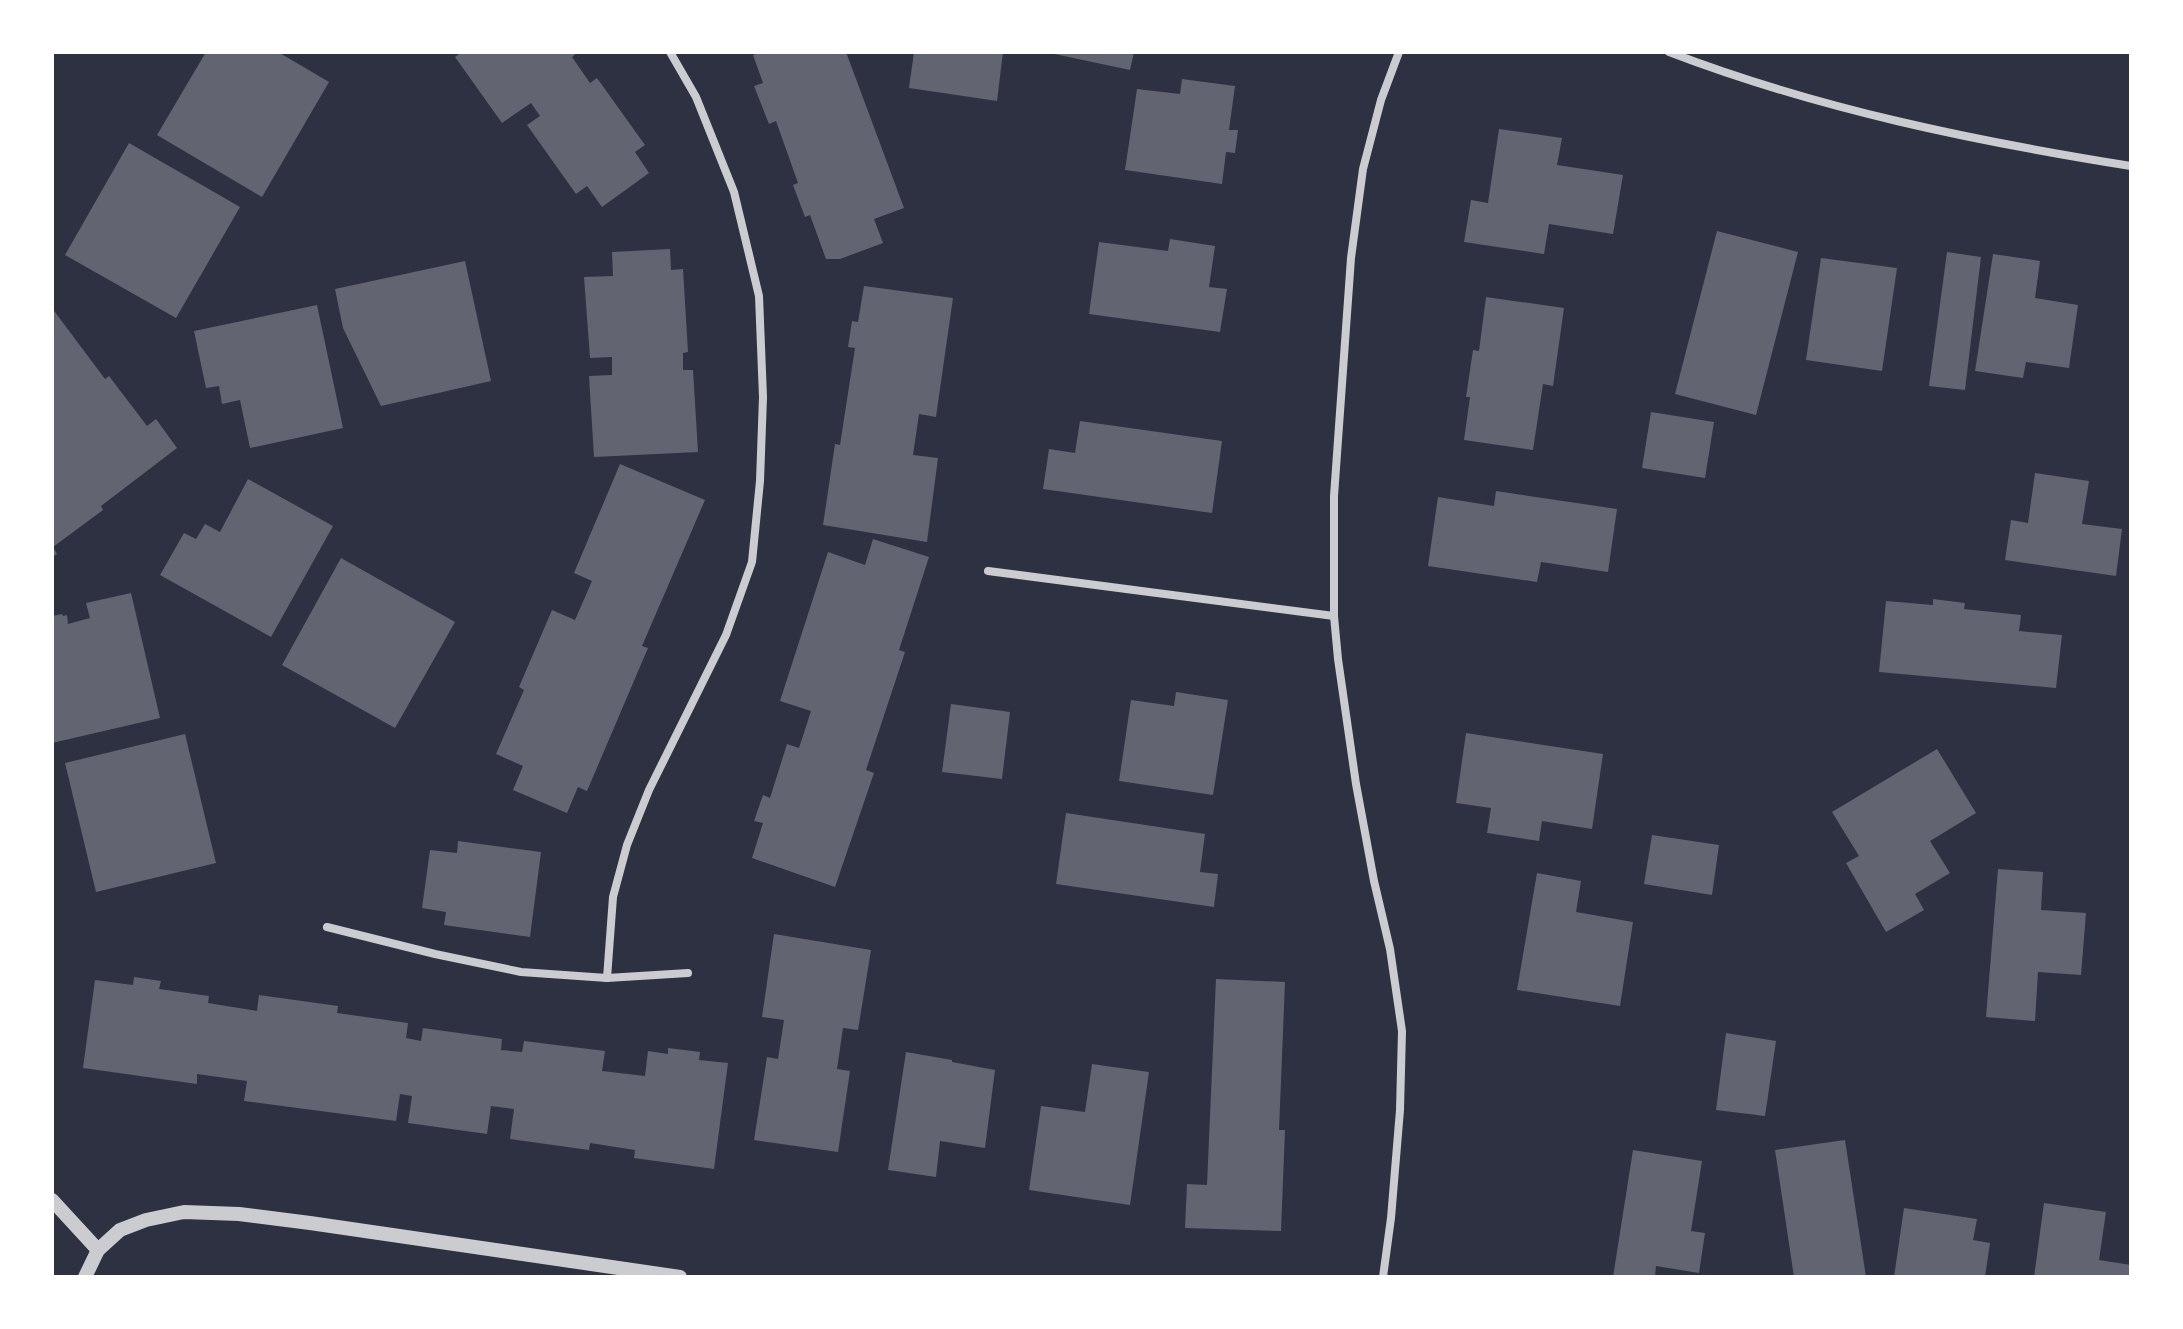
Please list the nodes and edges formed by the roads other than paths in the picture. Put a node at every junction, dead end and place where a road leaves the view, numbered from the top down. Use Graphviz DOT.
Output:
graph roads {
  1 [pos="670,52"];
  2 [pos="1399,52"];
  3 [pos="1669,52"];
  4 [pos="2131,166"];
  5 [pos="988,571"];
  6 [pos="1334,616"];
  7 [pos="327,927"];
  8 [pos="688,973"];
  9 [pos="607,978"];
  10 [pos="52,1200"];
  11 [pos="98,1250"];
  12 [pos="85,1277"];
  13 [pos="680,1277"];
  14 [pos="1383,1277"];
  1 -- 9 [label="street"];
  2 -- 6 [label="street"];
  3 -- 4 [label="street"];
  5 -- 6 [label="street"];
  6 -- 14 [label="street"];
  7 -- 9 [label="street"];
  8 -- 9 [label="street"];
  10 -- 11 [label="street"];
  11 -- 12 [label="street"];
  11 -- 13 [label="street"];
}
